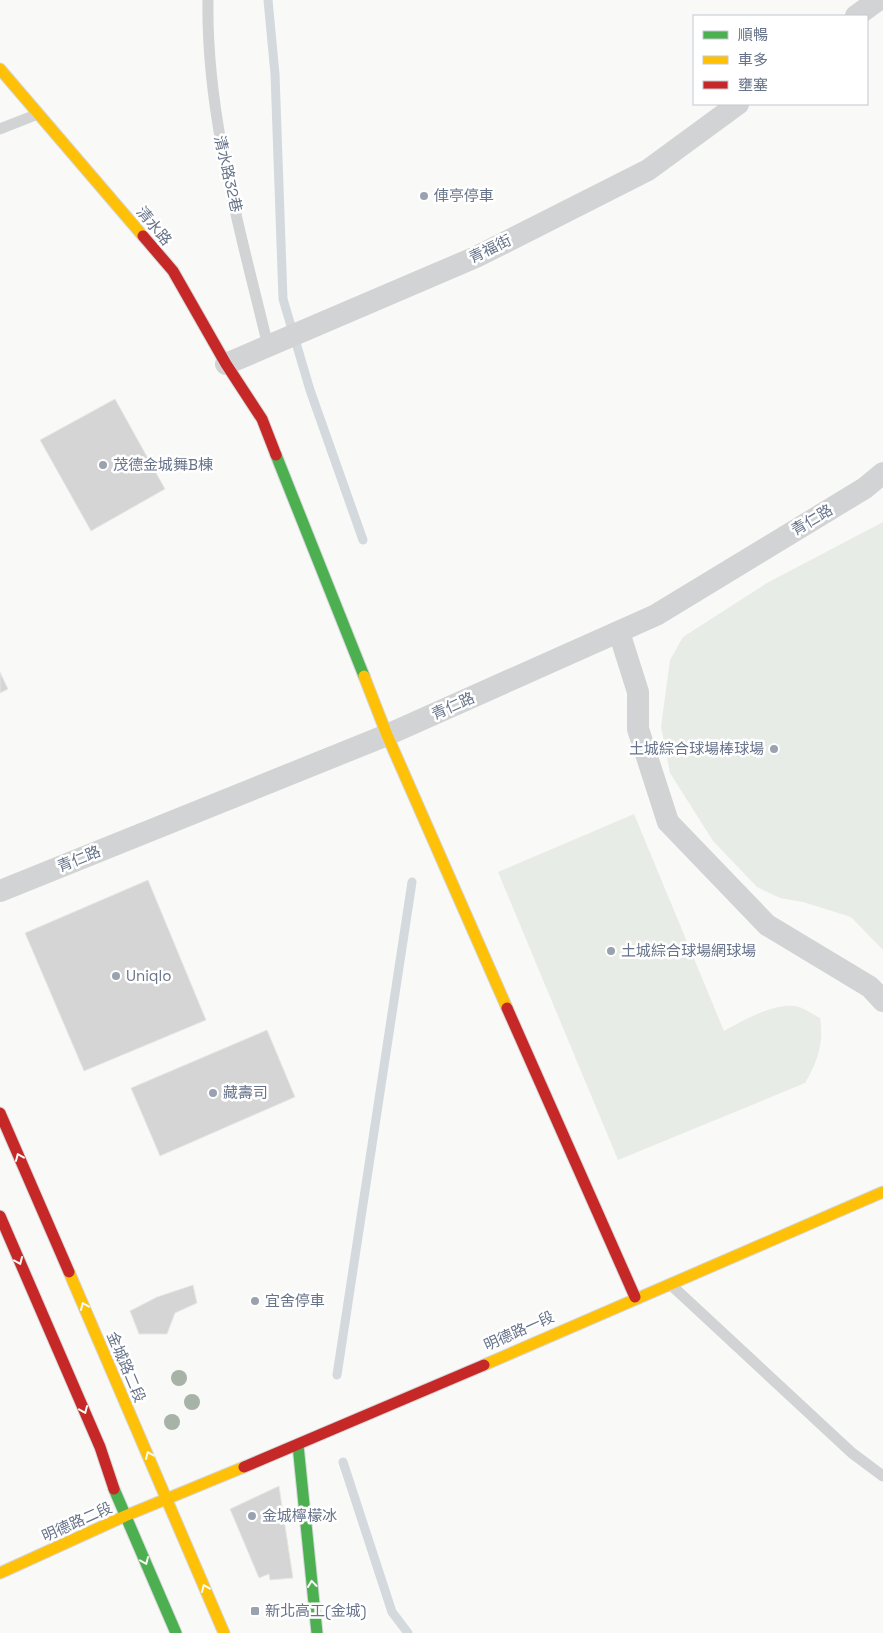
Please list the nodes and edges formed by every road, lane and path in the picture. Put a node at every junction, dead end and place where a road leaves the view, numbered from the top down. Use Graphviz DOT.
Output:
graph roads {
  1 [pos="208,0"];
  2 [pos="878,0"];
  3 [pos="857,15"];
  4 [pos="0,69"];
  5 [pos="737,105"];
  6 [pos="38,114"];
  7 [pos="0,129"];
  8 [pos="268,346"];
  9 [pos="226,364"];
  10 [pos="883,473"];
  11 [pos="619,632"];
  12 [pos="387,736"];
  13 [pos="0,891"];
  14 [pos="883,1001"];
  15 [pos="0,1114"];
  16 [pos="883,1192"];
  17 [pos="0,1216"];
  18 [pos="670,1284"];
  19 [pos="635,1297"];
  20 [pos="298,1445"];
  21 [pos="883,1476"];
  22 [pos="168,1500"];
  23 [pos="125,1516"];
  24 [pos="0,1573"];
  25 [pos="176,1633"];
  26 [pos="224,1633"];
  27 [pos="317,1633"];
  1 -- 8 [label="lane, 清水路32巷"];
  2 -- 3 [label="street"];
  4 -- 6 [label="street, 清水路"];
  5 -- 8 [label="street, 青福街"];
  6 -- 7 [label="lane"];
  6 -- 9 [label="street, 清水路"];
  8 -- 9 [label="street, 青福街"];
  9 -- 12 [label="street, 清水路"];
  10 -- 11 [label="street, 青仁路"];
  11 -- 12 [label="street, 青仁路"];
  11 -- 14 [label="street"];
  12 -- 13 [label="street, 青仁路"];
  12 -- 19 [label="street, 清水路"];
  22 -- 15 [label="street, 金城路二段, one-way"];
  16 -- 18 [label="street, 明德路一段"];
  17 -- 23 [label="street, one-way"];
  18 -- 19 [label="street, 明德路一段"];
  18 -- 21 [label="lane"];
  19 -- 20 [label="street, 明德路一段"];
  20 -- 22 [label="street, 明德路一段"];
  27 -- 20 [label="street, one-way"];
  22 -- 23 [label="street, 明德路二段"];
  26 -- 22 [label="street, 金城路二段, one-way"];
  23 -- 24 [label="street, 明德路二段"];
  23 -- 25 [label="street, one-way"];
}
